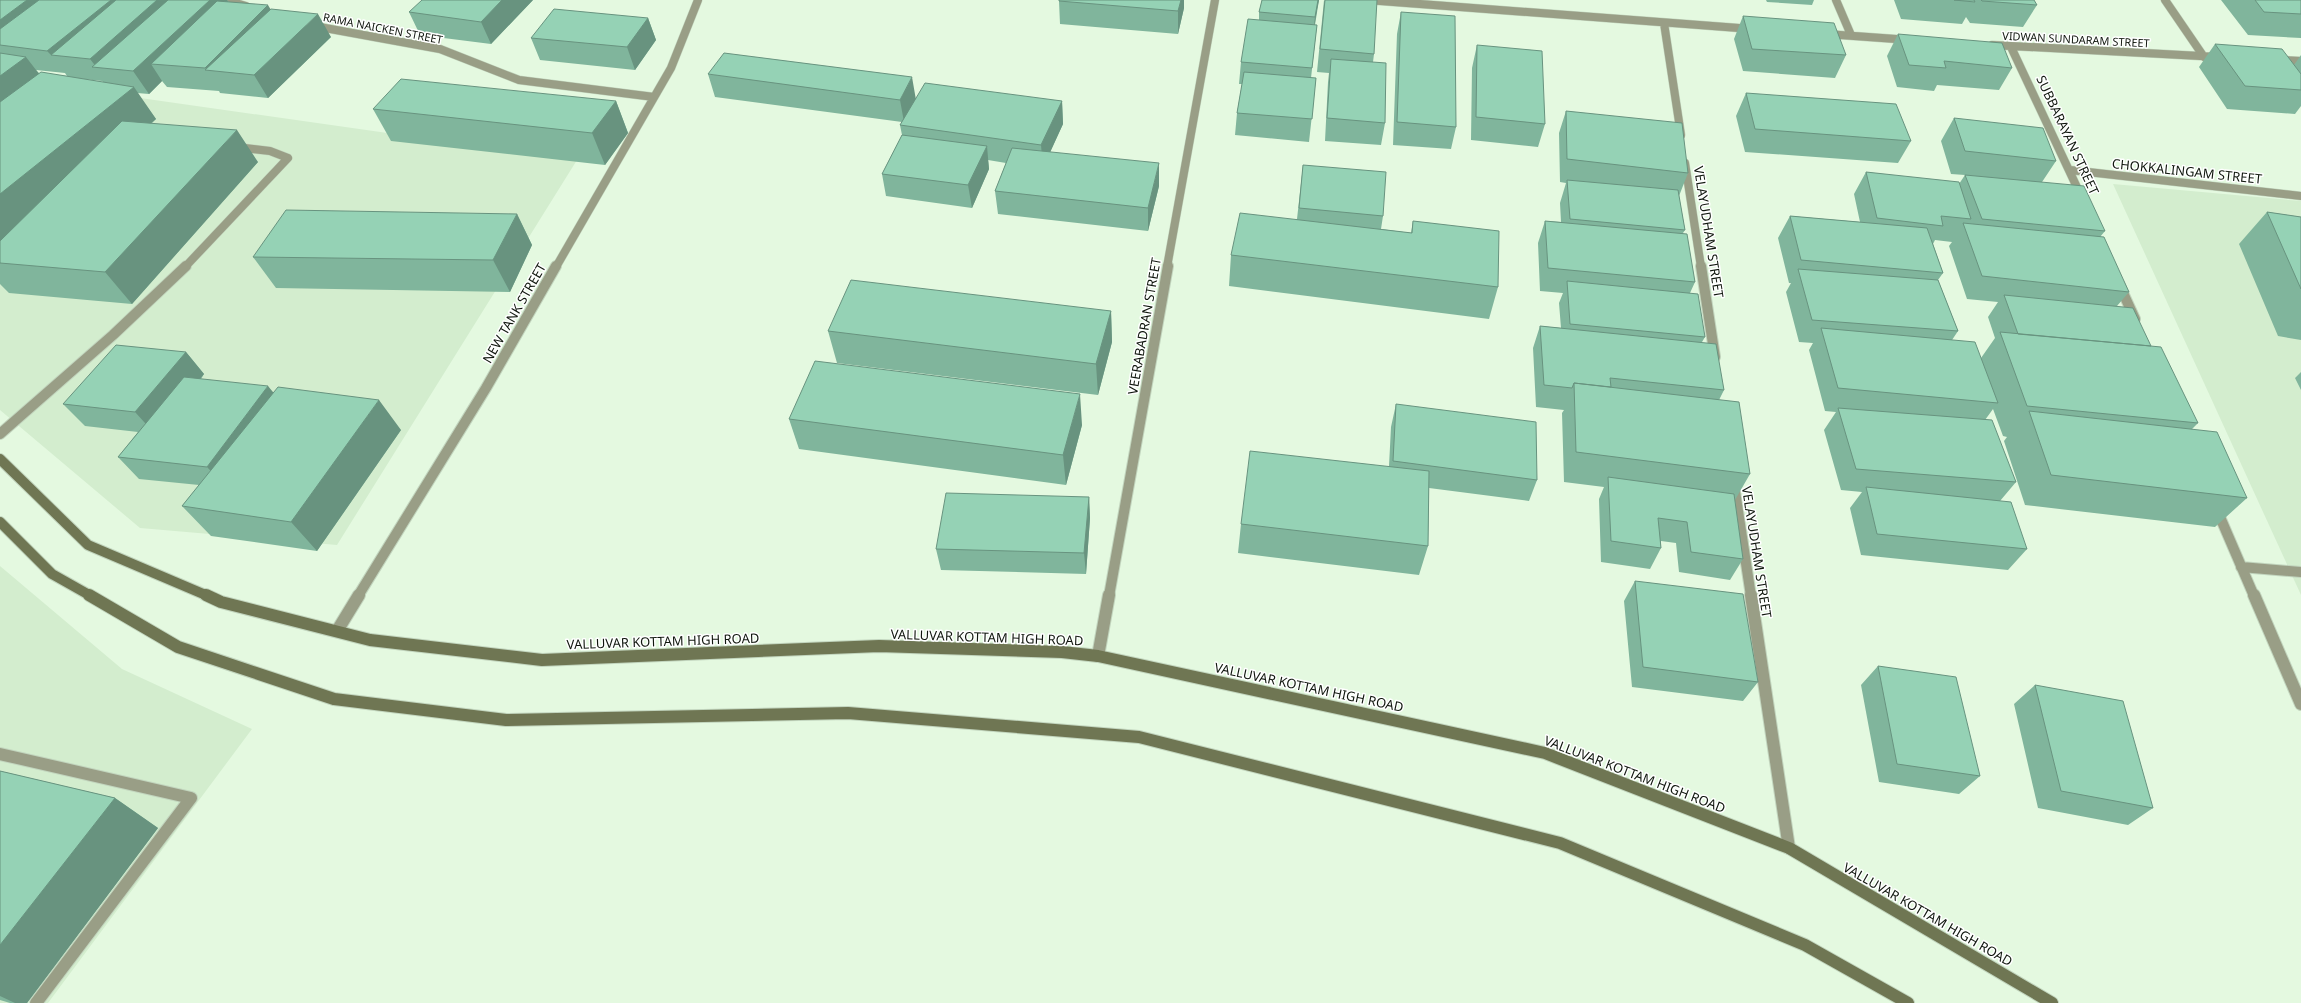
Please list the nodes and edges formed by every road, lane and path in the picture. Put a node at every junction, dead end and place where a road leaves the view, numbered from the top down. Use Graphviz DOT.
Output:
graph roads {
  1 [pos="225,0"];
  2 [pos="698,0"];
  3 [pos="1215,0"];
  4 [pos="1367,0"];
  5 [pos="1836,0"];
  6 [pos="2165,0"];
  7 [pos="254,8"];
  8 [pos="304,23"];
  9 [pos="1664,23"];
  10 [pos="1757,29"];
  11 [pos="1820,33"];
  12 [pos="1851,35"];
  13 [pos="1919,40"];
  14 [pos="1980,45"];
  15 [pos="2011,47"];
  16 [pos="2204,57"];
  17 [pos="2227,58"];
  18 [pos="2271,60"];
  19 [pos="2301,61"];
  20 [pos="654,98"];
  21 [pos="228,145"];
  22 [pos="2070,170"];
  23 [pos="2301,196"];
  24 [pos="2086,206"];
  25 [pos="2117,278"];
  26 [pos="2139,328"];
  27 [pos="1716,368"];
  28 [pos="0,434"];
  29 [pos="0,459"];
  30 [pos="1733,479"];
  31 [pos="2213,502"];
  32 [pos="0,522"];
  33 [pos="2241,567"];
  34 [pos="2301,572"];
  35 [pos="337,631"];
  36 [pos="1098,656"];
  37 [pos="2301,704"];
  38 [pos="0,754"];
  39 [pos="1789,848"];
  40 [pos="36,1003"];
  41 [pos="1908,1003"];
  42 [pos="2052,1003"];
  1 -- 7 [label="street"];
  2 -- 20 [label="street, NEW TANK STREET"];
  3 -- 36 [label="street, VEERABADRAN STREET"];
  4 -- 9 [label="street"];
  5 -- 12 [label="street"];
  6 -- 16 [label="street"];
  8 -- 20 [label="street, RAMA NAICKEN STREET"];
  9 -- 10 [label="street"];
  9 -- 27 [label="street, VELAYUDHAM STREET"];
  11 -- 12 [label="street"];
  12 -- 13 [label="street"];
  14 -- 15 [label="street, VIDWAN SUNDARAM STREET"];
  15 -- 16 [label="street, VIDWAN SUNDARAM STREET"];
  15 -- 22 [label="street, SUBBARAYAN STREET"];
  16 -- 17 [label="street, VIDWAN SUNDARAM STREET"];
  18 -- 19 [label="street"];
  20 -- 35 [label="street, NEW TANK STREET"];
  21 -- 28 [label="street"];
  22 -- 23 [label="street, CHOKKALINGAM STREET"];
  22 -- 24 [label="street, SUBBARAYAN STREET"];
  25 -- 26 [label="street"];
  29 -- 35 [label="main road, VALLUVAR KOTTAM HIGH ROAD"];
  30 -- 39 [label="street, VELAYUDHAM STREET"];
  31 -- 33 [label="street"];
  32 -- 41 [label="main road"];
  33 -- 34 [label="street"];
  33 -- 37 [label="street"];
  35 -- 36 [label="main road, VALLUVAR KOTTAM HIGH ROAD"];
  36 -- 39 [label="main road, VALLUVAR KOTTAM HIGH ROAD"];
  38 -- 40 [label="street"];
  39 -- 42 [label="main road, VALLUVAR KOTTAM HIGH ROAD"];
}
